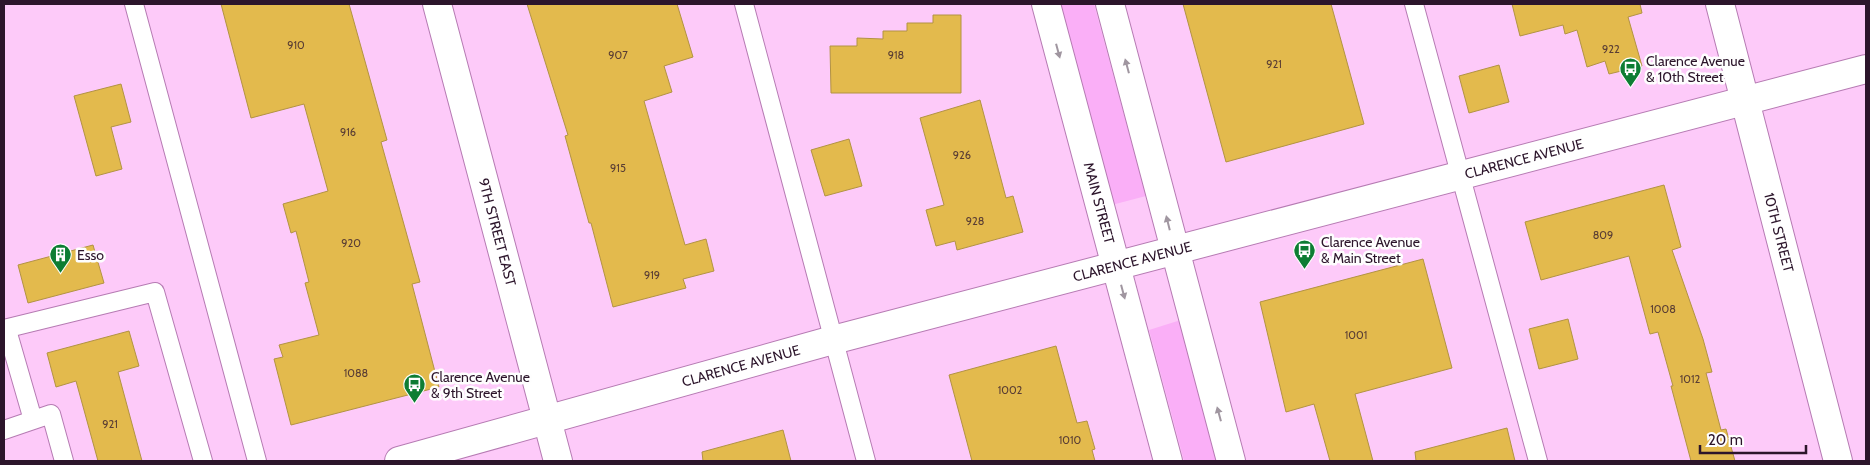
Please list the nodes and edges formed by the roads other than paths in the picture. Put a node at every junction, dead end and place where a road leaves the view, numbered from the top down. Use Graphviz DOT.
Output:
graph roads {
  1 [pos="134,4"];
  2 [pos="437,4"];
  3 [pos="744,4"];
  4 [pos="1046,4"];
  5 [pos="1110,4"];
  6 [pos="1414,4"];
  7 [pos="1720,4"];
  8 [pos="1866,69"];
  9 [pos="1746,101"];
  10 [pos="1460,175"];
  11 [pos="1175,250"];
  12 [pos="1116,266"];
  13 [pos="5,330"];
  14 [pos="833,340"];
  15 [pos="33,420"];
  16 [pos="547,421"];
  17 [pos="4,430"];
  18 [pos="64,461"];
  19 [pos="203,461"];
  20 [pos="257,461"];
  21 [pos="399,461"];
  22 [pos="558,461"];
  23 [pos="866,461"];
  24 [pos="1168,461"];
  25 [pos="1232,461"];
  26 [pos="1538,461"];
  27 [pos="1838,461"];
  1 -- 20 [label="lane"];
  2 -- 16 [label="street, 9TH STREET EAST"];
  3 -- 14 [label="lane"];
  4 -- 12 [label="street, MAIN STREET, one-way"];
  11 -- 5 [label="street, one-way"];
  6 -- 10 [label="lane"];
  7 -- 9 [label="street, 10TH STREET"];
  8 -- 9 [label="street, CLARENCE AVENUE"];
  9 -- 10 [label="street, CLARENCE AVENUE"];
  9 -- 27 [label="street, 10TH STREET"];
  10 -- 11 [label="street, CLARENCE AVENUE"];
  10 -- 26 [label="lane"];
  11 -- 12 [label="street, CLARENCE AVENUE"];
  25 -- 11 [label="street, one-way"];
  12 -- 14 [label="street, CLARENCE AVENUE"];
  12 -- 24 [label="street, MAIN STREET, one-way"];
  13 -- 15 [label="lane"];
  13 -- 19 [label="lane"];
  14 -- 16 [label="street, CLARENCE AVENUE"];
  14 -- 23 [label="lane"];
  15 -- 17 [label="lane"];
  15 -- 18 [label="lane"];
  16 -- 21 [label="street, CLARENCE AVENUE"];
  16 -- 22 [label="street, 9TH STREET EAST"];
}
